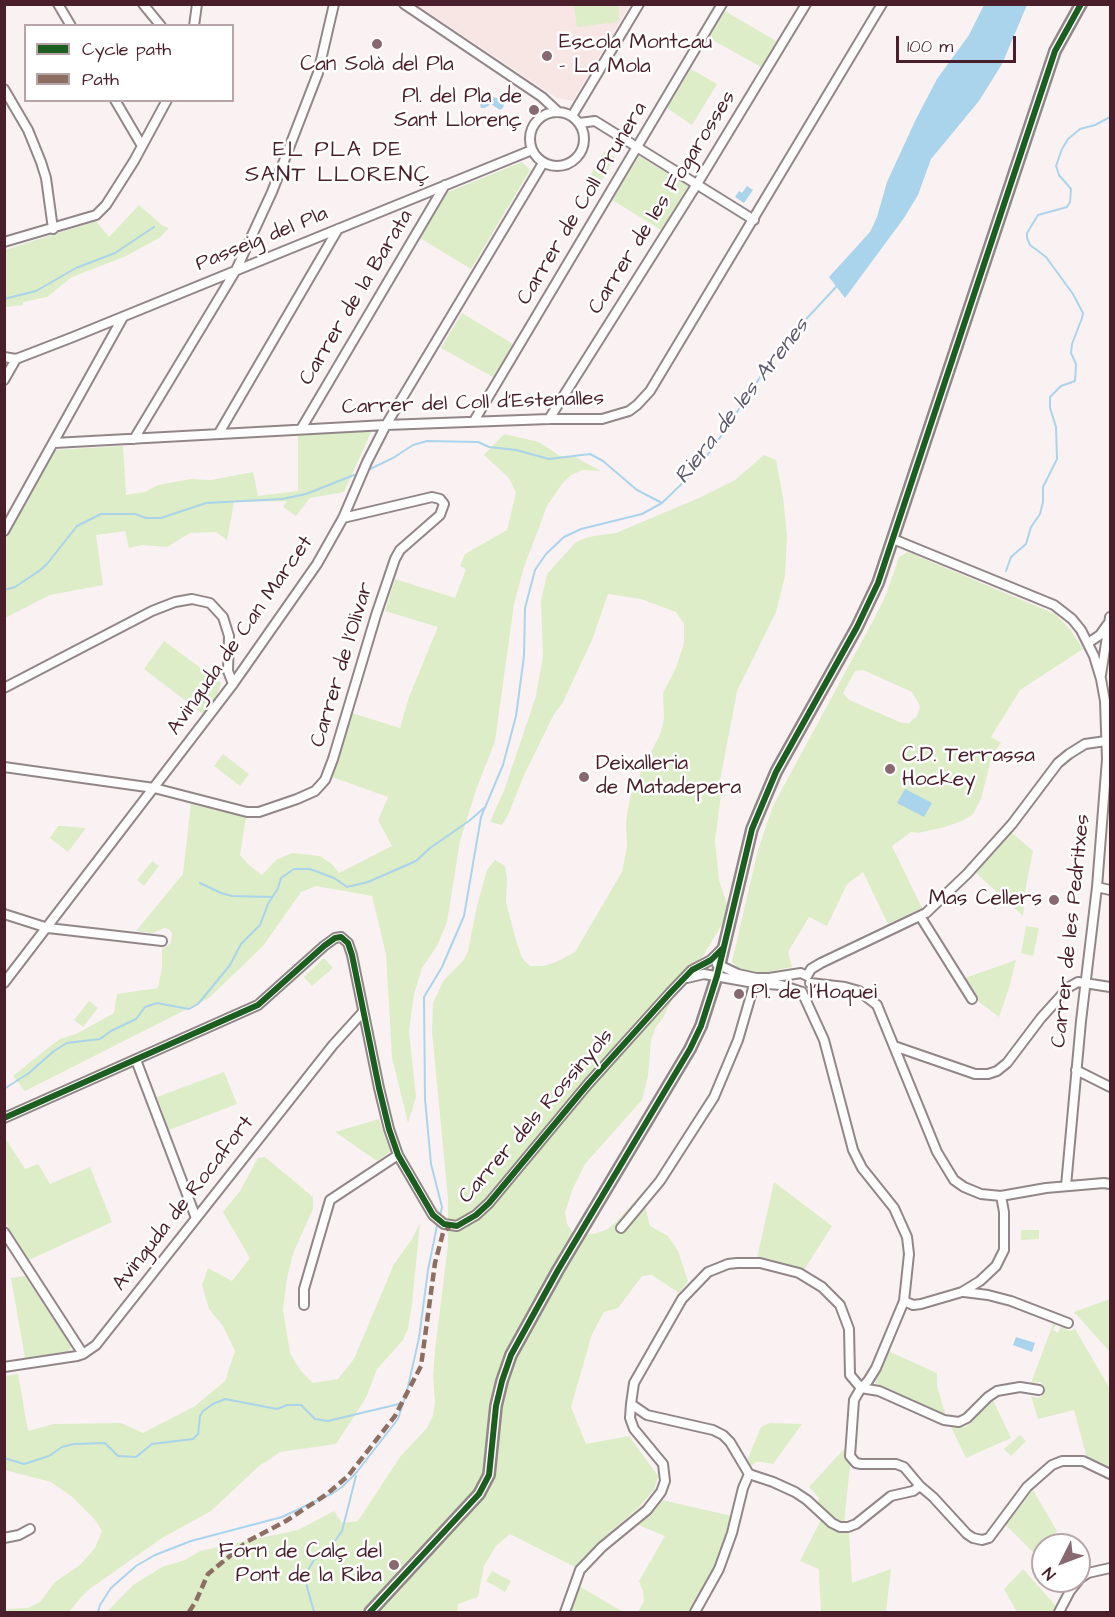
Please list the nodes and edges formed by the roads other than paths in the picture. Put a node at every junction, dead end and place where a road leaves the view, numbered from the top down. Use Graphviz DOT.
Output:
graph roads {
  1 [pos="57,4"];
  2 [pos="143,4"];
  3 [pos="197,4"];
  4 [pos="334,4"];
  5 [pos="404,4"];
  6 [pos="639,4"];
  7 [pos="722,4"];
  8 [pos="806,4"];
  9 [pos="882,4"];
  10 [pos="1081,4"];
  11 [pos="70,24"];
  12 [pos="159,24"];
  13 [pos="194,24"];
  14 [pos="4,89"];
  15 [pos="116,102"];
  16 [pos="167,102"];
  17 [pos="558,112"];
  18 [pos="572,116"];
  19 [pos="579,123"];
  20 [pos="142,146"];
  21 [pos="638,147"];
  22 [pos="532,150"];
  23 [pos="543,163"];
  24 [pos="697,184"];
  25 [pos="445,185"];
  26 [pos="754,220"];
  27 [pos="53,229"];
  28 [pos="338,229"];
  29 [pos="4,242"];
  30 [pos="236,270"];
  31 [pos="123,317"];
  32 [pos="4,357"];
  33 [pos="16,359"];
  34 [pos="4,380"];
  35 [pos="549,419"];
  36 [pos="474,422"];
  37 [pos="386,425"];
  38 [pos="301,429"];
  39 [pos="219,433"];
  40 [pos="134,439"];
  41 [pos="54,443"];
  42 [pos="343,519"];
  43 [pos="4,531"];
  44 [pos="893,539"];
  45 [pos="1110,619"];
  46 [pos="1088,643"];
  47 [pos="1101,679"];
  48 [pos="233,684"];
  49 [pos="4,688"];
  50 [pos="1106,741"];
  51 [pos="4,767"];
  52 [pos="154,788"];
  53 [pos="1107,800"];
  54 [pos="1097,887"];
  55 [pos="1110,890"];
  56 [pos="4,914"];
  57 [pos="920,916"];
  58 [pos="48,928"];
  59 [pos="162,940"];
  60 [pos="724,947"];
  61 [pos="719,964"];
  62 [pos="700,970"];
  63 [pos="794,975"];
  64 [pos="717,976"];
  65 [pos="808,980"];
  66 [pos="755,981"];
  67 [pos="1086,982"];
  68 [pos="4,983"];
  69 [pos="1110,987"];
  70 [pos="798,991"];
  71 [pos="712,993"];
  72 [pos="972,999"];
  73 [pos="362,1013"];
  74 [pos="894,1046"];
  75 [pos="136,1059"];
  76 [pos="1076,1071"];
  77 [pos="1110,1087"];
  78 [pos="4,1118"];
  79 [pos="398,1155"];
  80 [pos="1110,1184"];
  81 [pos="1066,1186"];
  82 [pos="1001,1196"];
  83 [pos="195,1218"];
  84 [pos="621,1228"];
  85 [pos="4,1232"];
  86 [pos="962,1292"];
  87 [pos="904,1301"];
  88 [pos="304,1305"];
  89 [pos="1068,1323"];
  90 [pos="84,1354"];
  91 [pos="4,1367"];
  92 [pos="861,1388"];
  93 [pos="1039,1390"];
  94 [pos="631,1404"];
  95 [pos="749,1474"];
  96 [pos="1110,1474"];
  97 [pos="920,1486"];
  98 [pos="30,1529"];
  99 [pos="4,1538"];
  100 [pos="1110,1568"];
  101 [pos="1091,1572"];
  102 [pos="1069,1593"];
  103 [pos="370,1612"];
  104 [pos="565,1612"];
  105 [pos="695,1612"];
  106 [pos="1059,1612"];
  1 -- 11 [label="street"];
  2 -- 12 [label="street"];
  3 -- 13 [label="street"];
  4 -- 30 [label="street"];
  5 -- 17 [label="street"];
  6 -- 18 [label="street"];
  7 -- 21 [label="street, Carrer de Coll Prunera"];
  8 -- 24 [label="street, Carrer de les Fogarosses"];
  9 -- 26 [label="street, Carrer del Coll d'Estenalles"];
  10 -- 44 [label="street"];
  14 -- 27 [label="street"];
  15 -- 20 [label="street"];
  16 -- 20 [label="street"];
  17 -- 18 [label="street"];
  17 -- 22 [label="street"];
  18 -- 19 [label="street"];
  19 -- 21 [label="street"];
  19 -- 23 [label="street"];
  20 -- 27 [label="street"];
  21 -- 24 [label="street"];
  21 -- 36 [label="street, Carrer de Coll Prunera"];
  22 -- 23 [label="street"];
  22 -- 25 [label="street, Passeig del Pla"];
  23 -- 37 [label="street, Avinguda de Can Marcet"];
  24 -- 26 [label="street"];
  24 -- 35 [label="street, Carrer de les Fogarosses"];
  25 -- 28 [label="street, Passeig del Pla"];
  25 -- 38 [label="street, Carrer de la Barata"];
  26 -- 35 [label="street, Carrer del Coll d'Estenalles"];
  27 -- 29 [label="street"];
  28 -- 30 [label="street, Passeig del Pla"];
  28 -- 39 [label="street"];
  30 -- 31 [label="street, Passeig del Pla"];
  30 -- 40 [label="street"];
  31 -- 33 [label="street, Passeig del Pla"];
  31 -- 41 [label="street"];
  32 -- 33 [label="street"];
  33 -- 34 [label="street"];
  35 -- 36 [label="street, Carrer del Coll d'Estenalles"];
  36 -- 37 [label="street, Carrer del Coll d'Estenalles"];
  37 -- 38 [label="street, Carrer del Coll d'Estenalles"];
  37 -- 42 [label="street, Avinguda de Can Marcet"];
  38 -- 39 [label="street, Carrer del Coll d'Estenalles"];
  39 -- 40 [label="street, Carrer del Coll d'Estenalles"];
  40 -- 41 [label="street, Carrer del Coll d'Estenalles"];
  41 -- 43 [label="street"];
  42 -- 48 [label="street, Avinguda de Can Marcet"];
  42 -- 52 [label="street, Carrer de l'Olivar"];
  44 -- 46 [label="street, Carrer de les Pedritxes"];
  44 -- 60 [label="street"];
  45 -- 46 [label="street, Carrer de les Pedritxes"];
  45 -- 47 [label="street, Carrer de les Pedritxes"];
  46 -- 47 [label="street, Carrer de les Pedritxes"];
  47 -- 50 [label="street, Carrer de les Pedritxes"];
  48 -- 49 [label="street"];
  48 -- 52 [label="street, Avinguda de Can Marcet"];
  50 -- 53 [label="street, Carrer de les Pedritxes"];
  50 -- 57 [label="street"];
  51 -- 52 [label="street"];
  52 -- 58 [label="street, Avinguda de Can Marcet"];
  53 -- 54 [label="street, Carrer de les Pedritxes"];
  54 -- 55 [label="street"];
  54 -- 67 [label="street, Carrer de les Pedritxes"];
  56 -- 58 [label="street"];
  57 -- 65 [label="street"];
  57 -- 72 [label="street"];
  58 -- 59 [label="street"];
  58 -- 68 [label="street, Avinguda de Can Marcet"];
  60 -- 61 [label="street"];
  60 -- 62 [label="street, Carrer dels Rossinyols"];
  61 -- 62 [label="street"];
  61 -- 64 [label="street"];
  61 -- 66 [label="street"];
  62 -- 64 [label="street"];
  62 -- 71 [label="street"];
  62 -- 79 [label="street, Carrer dels Rossinyols"];
  63 -- 65 [label="street"];
  63 -- 66 [label="street"];
  63 -- 70 [label="street"];
  64 -- 66 [label="street"];
  64 -- 71 [label="street"];
  65 -- 70 [label="street"];
  65 -- 74 [label="street"];
  66 -- 70 [label="street"];
  66 -- 84 [label="street"];
  67 -- 69 [label="street"];
  67 -- 74 [label="street"];
  67 -- 76 [label="street, Carrer de les Pedritxes"];
  70 -- 87 [label="street"];
  71 -- 103 [label="street"];
  73 -- 75 [label="street, Carrer dels Rossinyols"];
  73 -- 79 [label="street, Carrer dels Rossinyols"];
  73 -- 83 [label="street, Avinguda de Rocafort"];
  74 -- 82 [label="street"];
  75 -- 78 [label="street, Carrer dels Rossinyols"];
  75 -- 83 [label="street"];
  76 -- 77 [label="street"];
  76 -- 81 [label="street, Carrer de les Pedritxes"];
  79 -- 88 [label="street"];
  80 -- 81 [label="street"];
  81 -- 82 [label="street"];
  82 -- 86 [label="street"];
  83 -- 90 [label="street, Avinguda de Rocafort"];
  85 -- 90 [label="street"];
  86 -- 87 [label="street"];
  86 -- 89 [label="street"];
  87 -- 92 [label="street"];
  90 -- 91 [label="street"];
  92 -- 93 [label="street"];
  92 -- 94 [label="street"];
  92 -- 97 [label="street"];
  94 -- 95 [label="street"];
  94 -- 104 [label="street"];
  95 -- 97 [label="street"];
  95 -- 105 [label="street"];
  96 -- 97 [label="street"];
  98 -- 99 [label="street"];
  100 -- 101 [label="street"];
  102 -- 106 [label="street"];
}
